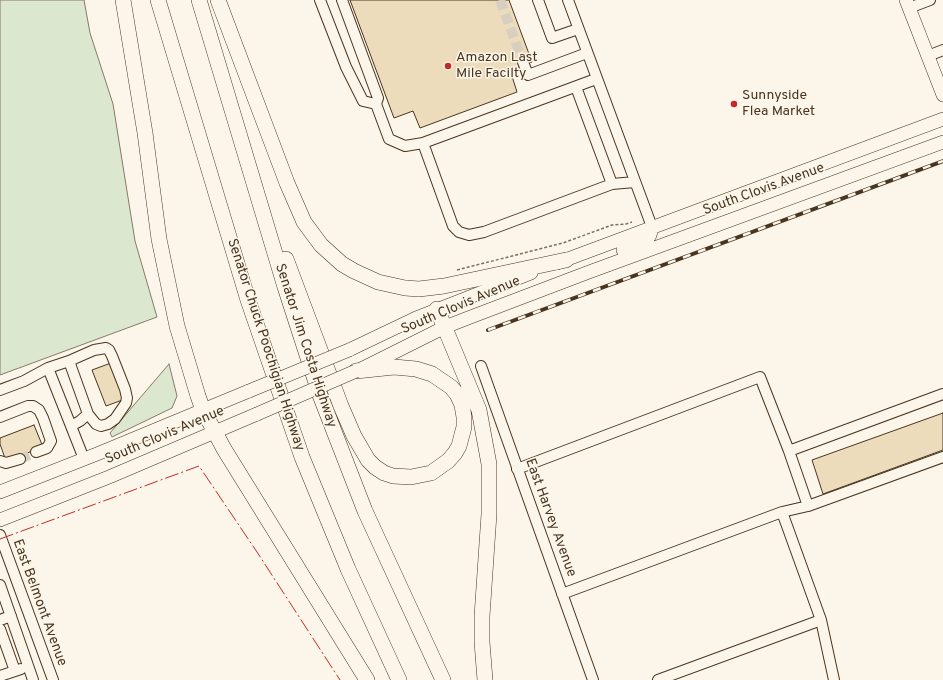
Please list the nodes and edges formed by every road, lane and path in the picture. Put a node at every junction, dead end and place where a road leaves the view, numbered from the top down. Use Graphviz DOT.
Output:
graph roads {
  1 [pos="124,0"];
  2 [pos="158,0"];
  3 [pos="199,0"];
  4 [pos="218,0"];
  5 [pos="320,0"];
  6 [pos="342,0"];
  7 [pos="538,0"];
  8 [pos="568,0"];
  9 [pos="930,0"];
  10 [pos="908,4"];
  11 [pos="578,29"];
  12 [pos="943,50"];
  13 [pos="587,53"];
  14 [pos="928,56"];
  15 [pos="523,62"];
  16 [pos="596,79"];
  17 [pos="576,86"];
  18 [pos="943,95"];
  19 [pos="376,104"];
  20 [pos="943,119"];
  21 [pos="239,134"];
  22 [pos="943,142"];
  23 [pos="423,143"];
  24 [pos="635,182"];
  25 [pos="612,184"];
  26 [pos="637,221"];
  27 [pos="652,227"];
  28 [pos="566,260"];
  29 [pos="456,271"];
  30 [pos="528,295"];
  31 [pos="437,309"];
  32 [pos="445,327"];
  33 [pos="69,361"];
  34 [pos="481,366"];
  35 [pos="48,368"];
  36 [pos="356,371"];
  37 [pos="0,390"];
  38 [pos="943,394"];
  39 [pos="203,410"];
  40 [pos="88,414"];
  41 [pos="0,417"];
  42 [pos="71,426"];
  43 [pos="214,432"];
  44 [pos="789,451"];
  45 [pos="36,452"];
  46 [pos="943,456"];
  47 [pos="20,459"];
  48 [pos="84,459"];
  49 [pos="0,461"];
  50 [pos="517,469"];
  51 [pos="0,492"];
  52 [pos="808,506"];
  53 [pos="782,512"];
  54 [pos="0,520"];
  55 [pos="0,535"];
  56 [pos="0,585"];
  57 [pos="562,594"];
  58 [pos="11,616"];
  59 [pos="0,620"];
  60 [pos="822,620"];
  61 [pos="0,629"];
  62 [pos="28,666"];
  63 [pos="15,671"];
  64 [pos="0,676"];
  65 [pos="33,680"];
  66 [pos="52,680"];
  67 [pos="367,680"];
  68 [pos="399,680"];
  69 [pos="443,680"];
  70 [pos="486,680"];
  71 [pos="593,680"];
  72 [pos="658,680"];
  73 [pos="834,680"];
  1 -- 39 [label="highway"];
  2 -- 68 [label="highway, Senator Chuck Poochigian Highway"];
  3 -- 21 [label="highway, Senator Jim Costa Highway"];
  4 -- 28 [label="highway"];
  5 -- 19 [label="street"];
  6 -- 19 [label="street"];
  7 -- 11 [label="street"];
  8 -- 11 [label="street"];
  9 -- 10 [label="street"];
  10 -- 14 [label="main road"];
  11 -- 13 [label="street"];
  12 -- 14 [label="street"];
  13 -- 15 [label="street"];
  13 -- 16 [label="street"];
  14 -- 18 [label="main road"];
  16 -- 17 [label="street"];
  16 -- 24 [label="street"];
  17 -- 23 [label="street"];
  17 -- 25 [label="street"];
  19 -- 23 [label="street"];
  20 -- 27 [label="main road, South Clovis Avenue"];
  21 -- 36 [label="highway"];
  21 -- 69 [label="highway, Senator Jim Costa Highway"];
  22 -- 30 [label="main road, South Clovis Avenue"];
  23 -- 25 [label="street"];
  24 -- 25 [label="street"];
  24 -- 27 [label="street"];
  26 -- 29 [label="path"];
  27 -- 28 [label="main road, South Clovis Avenue"];
  27 -- 30 [label="main road"];
  28 -- 31 [label="main road, South Clovis Avenue"];
  30 -- 32 [label="main road, South Clovis Avenue"];
  31 -- 32 [label="highway"];
  31 -- 39 [label="main road, South Clovis Avenue, bridge"];
  32 -- 36 [label="main road, South Clovis Avenue"];
  32 -- 70 [label="highway"];
  33 -- 35 [label="street"];
  33 -- 40 [label="street"];
  33 -- 40 [label="street"];
  34 -- 50 [label="street, East Harvey Avenue"];
  35 -- 37 [label="street"];
  35 -- 42 [label="street"];
  36 -- 43 [label="main road, South Clovis Avenue, bridge"];
  38 -- 44 [label="street"];
  39 -- 43 [label="highway"];
  39 -- 48 [label="main road, South Clovis Avenue"];
  40 -- 42 [label="street"];
  41 -- 45 [label="street"];
  42 -- 48 [label="street"];
  43 -- 54 [label="main road, South Clovis Avenue"];
  43 -- 67 [label="highway"];
  44 -- 50 [label="street"];
  44 -- 52 [label="street"];
  46 -- 52 [label="street"];
  47 -- 49 [label="street"];
  48 -- 51 [label="main road, South Clovis Avenue"];
  50 -- 57 [label="street, East Harvey Avenue"];
  52 -- 53 [label="street"];
  53 -- 57 [label="street"];
  53 -- 60 [label="street"];
  55 -- 66 [label="street, East Belmont Avenue"];
  56 -- 58 [label="street"];
  57 -- 71 [label="street, East Harvey Avenue"];
  58 -- 59 [label="street"];
  58 -- 62 [label="street"];
  60 -- 72 [label="street"];
  60 -- 73 [label="street"];
  61 -- 63 [label="street"];
  62 -- 63 [label="street"];
  62 -- 65 [label="street"];
  63 -- 64 [label="street"];
}
